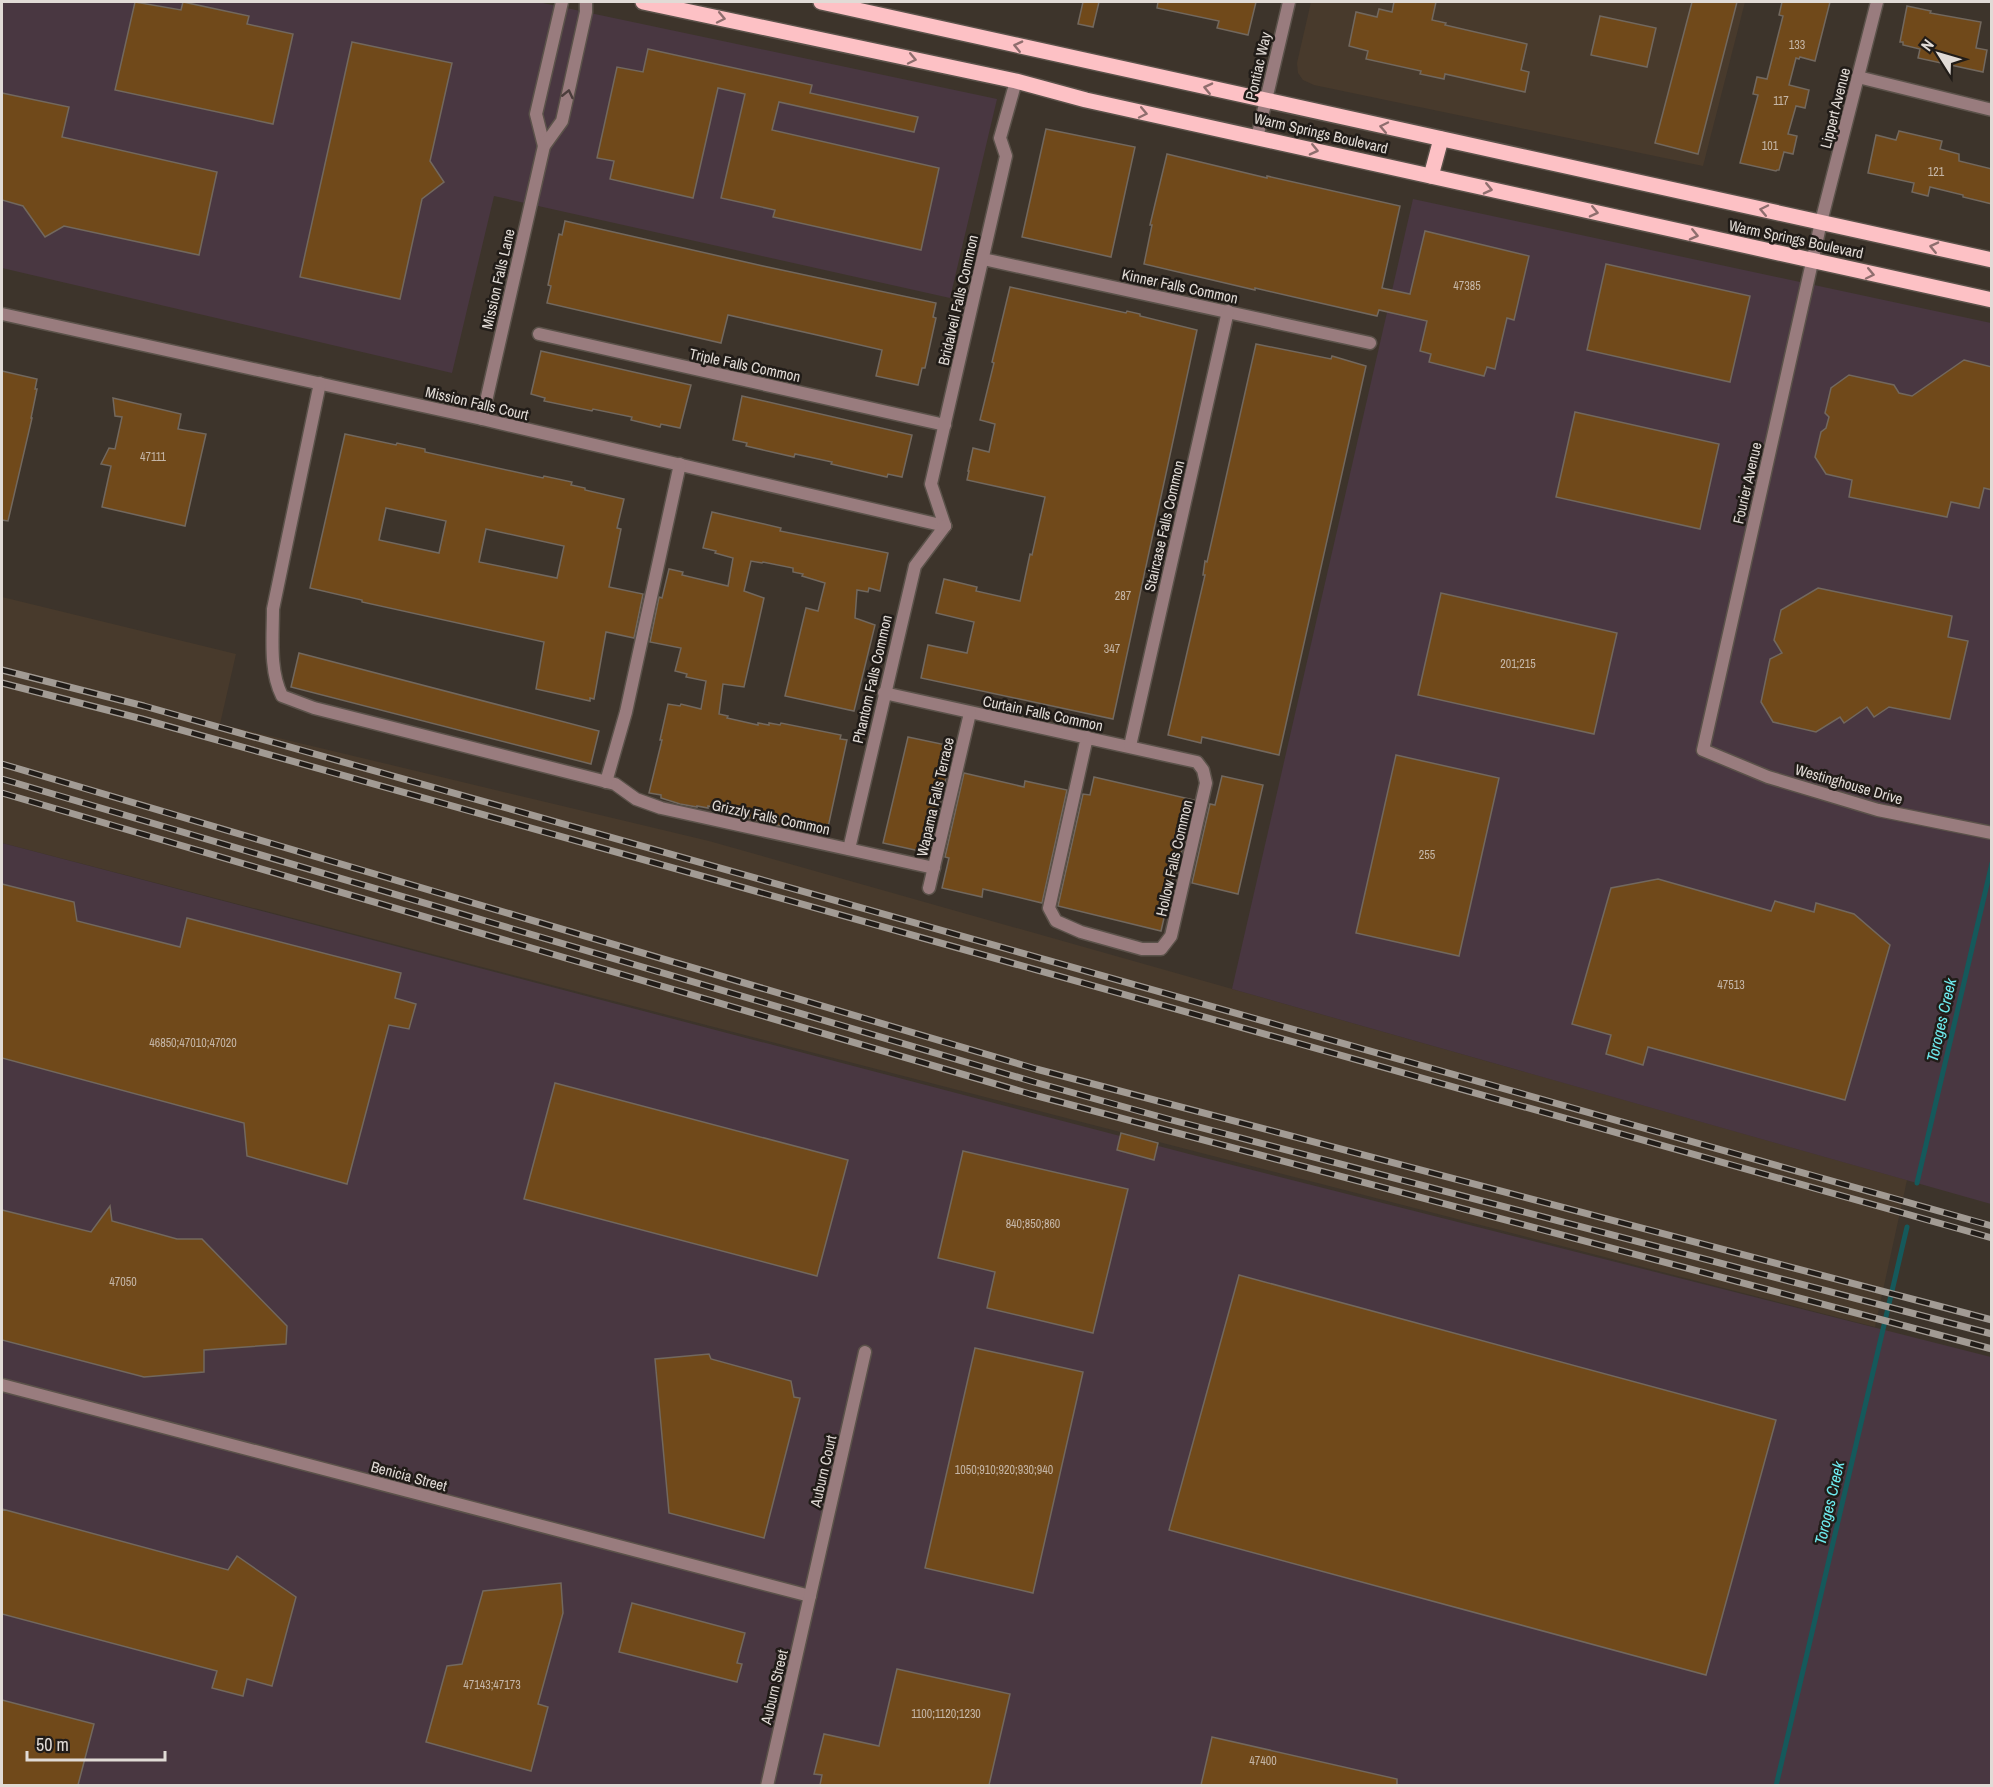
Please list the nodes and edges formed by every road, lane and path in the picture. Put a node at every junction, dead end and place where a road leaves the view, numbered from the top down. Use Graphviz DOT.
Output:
graph roads {
  1 [pos="562,2"];
  2 [pos="586,2"];
  3 [pos="643,2"];
  4 [pos="820,2"];
  5 [pos="1289,2"];
  6 [pos="1877,2"];
  7 [pos="1858,77"];
  8 [pos="1016,81"];
  9 [pos="1266,101"];
  10 [pos="1992,110"];
  11 [pos="1257,138"];
  12 [pos="1441,139"];
  13 [pos="544,146"];
  14 [pos="1431,176"];
  15 [pos="1821,222"];
  16 [pos="983,259"];
  17 [pos="1992,260"];
  18 [pos="1812,261"];
  19 [pos="1992,300"];
  20 [pos="1228,311"];
  21 [pos="2,314"];
  22 [pos="539,334"];
  23 [pos="1370,343"];
  24 [pos="320,382"];
  25 [pos="482,419"];
  26 [pos="945,425"];
  27 [pos="680,464"];
  28 [pos="945,526"];
  29 [pos="884,693"];
  30 [pos="970,713"];
  31 [pos="1087,737"];
  32 [pos="1130,746"];
  33 [pos="1703,750"];
  34 [pos="1197,762"];
  35 [pos="606,782"];
  36 [pos="1992,833"];
  37 [pos="849,849"];
  38 [pos="934,868"];
  39 [pos="929,888"];
  40 [pos="865,1352"];
  41 [pos="2,1385"];
  42 [pos="810,1596"];
  43 [pos="767,1785"];
  1 -- 13 [label="street, Mission Falls Lane"];
  13 -- 2 [label="street, Mission Falls Lane, one-way"];
  3 -- 8 [label="main road, Warm Springs Boulevard, one-way"];
  9 -- 4 [label="main road, Warm Springs Boulevard, one-way"];
  5 -- 9 [label="street, Pontiac Way"];
  6 -- 7 [label="street, Lippert Avenue"];
  7 -- 10 [label="street"];
  7 -- 15 [label="street, Lippert Avenue"];
  8 -- 11 [label="main road, Warm Springs Boulevard, one-way"];
  8 -- 16 [label="street, Bridalveil Falls Common"];
  9 -- 11 [label="street, Pontiac Way"];
  12 -- 9 [label="main road, Warm Springs Boulevard, one-way"];
  11 -- 14 [label="main road, Warm Springs Boulevard, one-way"];
  12 -- 14 [label="main road"];
  15 -- 12 [label="main road, Warm Springs Boulevard, one-way"];
  13 -- 25 [label="street, Mission Falls Lane"];
  14 -- 18 [label="main road, Warm Springs Boulevard, one-way"];
  17 -- 15 [label="main road, Warm Springs Boulevard, one-way"];
  15 -- 18 [label="street, Fourier Avenue"];
  16 -- 20 [label="street, Kinner Falls Common"];
  16 -- 26 [label="street, Bridalveil Falls Common"];
  18 -- 19 [label="main road, Warm Springs Boulevard, one-way"];
  18 -- 33 [label="street, Fourier Avenue"];
  20 -- 23 [label="street, Kinner Falls Common"];
  20 -- 32 [label="street, Staircase Falls Common"];
  21 -- 24 [label="street, Mission Falls Court"];
  22 -- 26 [label="street, Triple Falls Common"];
  24 -- 25 [label="street, Mission Falls Court"];
  24 -- 35 [label="street, Grizzly Falls Common"];
  25 -- 27 [label="street, Mission Falls Court"];
  26 -- 28 [label="street, Bridalveil Falls Common"];
  27 -- 28 [label="street, Mission Falls Court"];
  27 -- 35 [label="street"];
  28 -- 29 [label="street, Phantom Falls Common"];
  29 -- 30 [label="street, Curtain Falls Common"];
  29 -- 37 [label="street, Phantom Falls Common"];
  30 -- 31 [label="street, Curtain Falls Common"];
  30 -- 38 [label="street, Wapama Falls Terrace"];
  31 -- 32 [label="street, Curtain Falls Common"];
  31 -- 34 [label="street, Hollow Falls Common"];
  32 -- 34 [label="street, Curtain Falls Common"];
  33 -- 36 [label="street, Westinghouse Drive"];
  35 -- 37 [label="street, Grizzly Falls Common"];
  37 -- 38 [label="street, Grizzly Falls Common"];
  38 -- 39 [label="street, Wapama Falls Terrace"];
  40 -- 42 [label="street, Auburn Court"];
  41 -- 42 [label="street, Benicia Street"];
  42 -- 43 [label="street, Auburn Street"];
}
